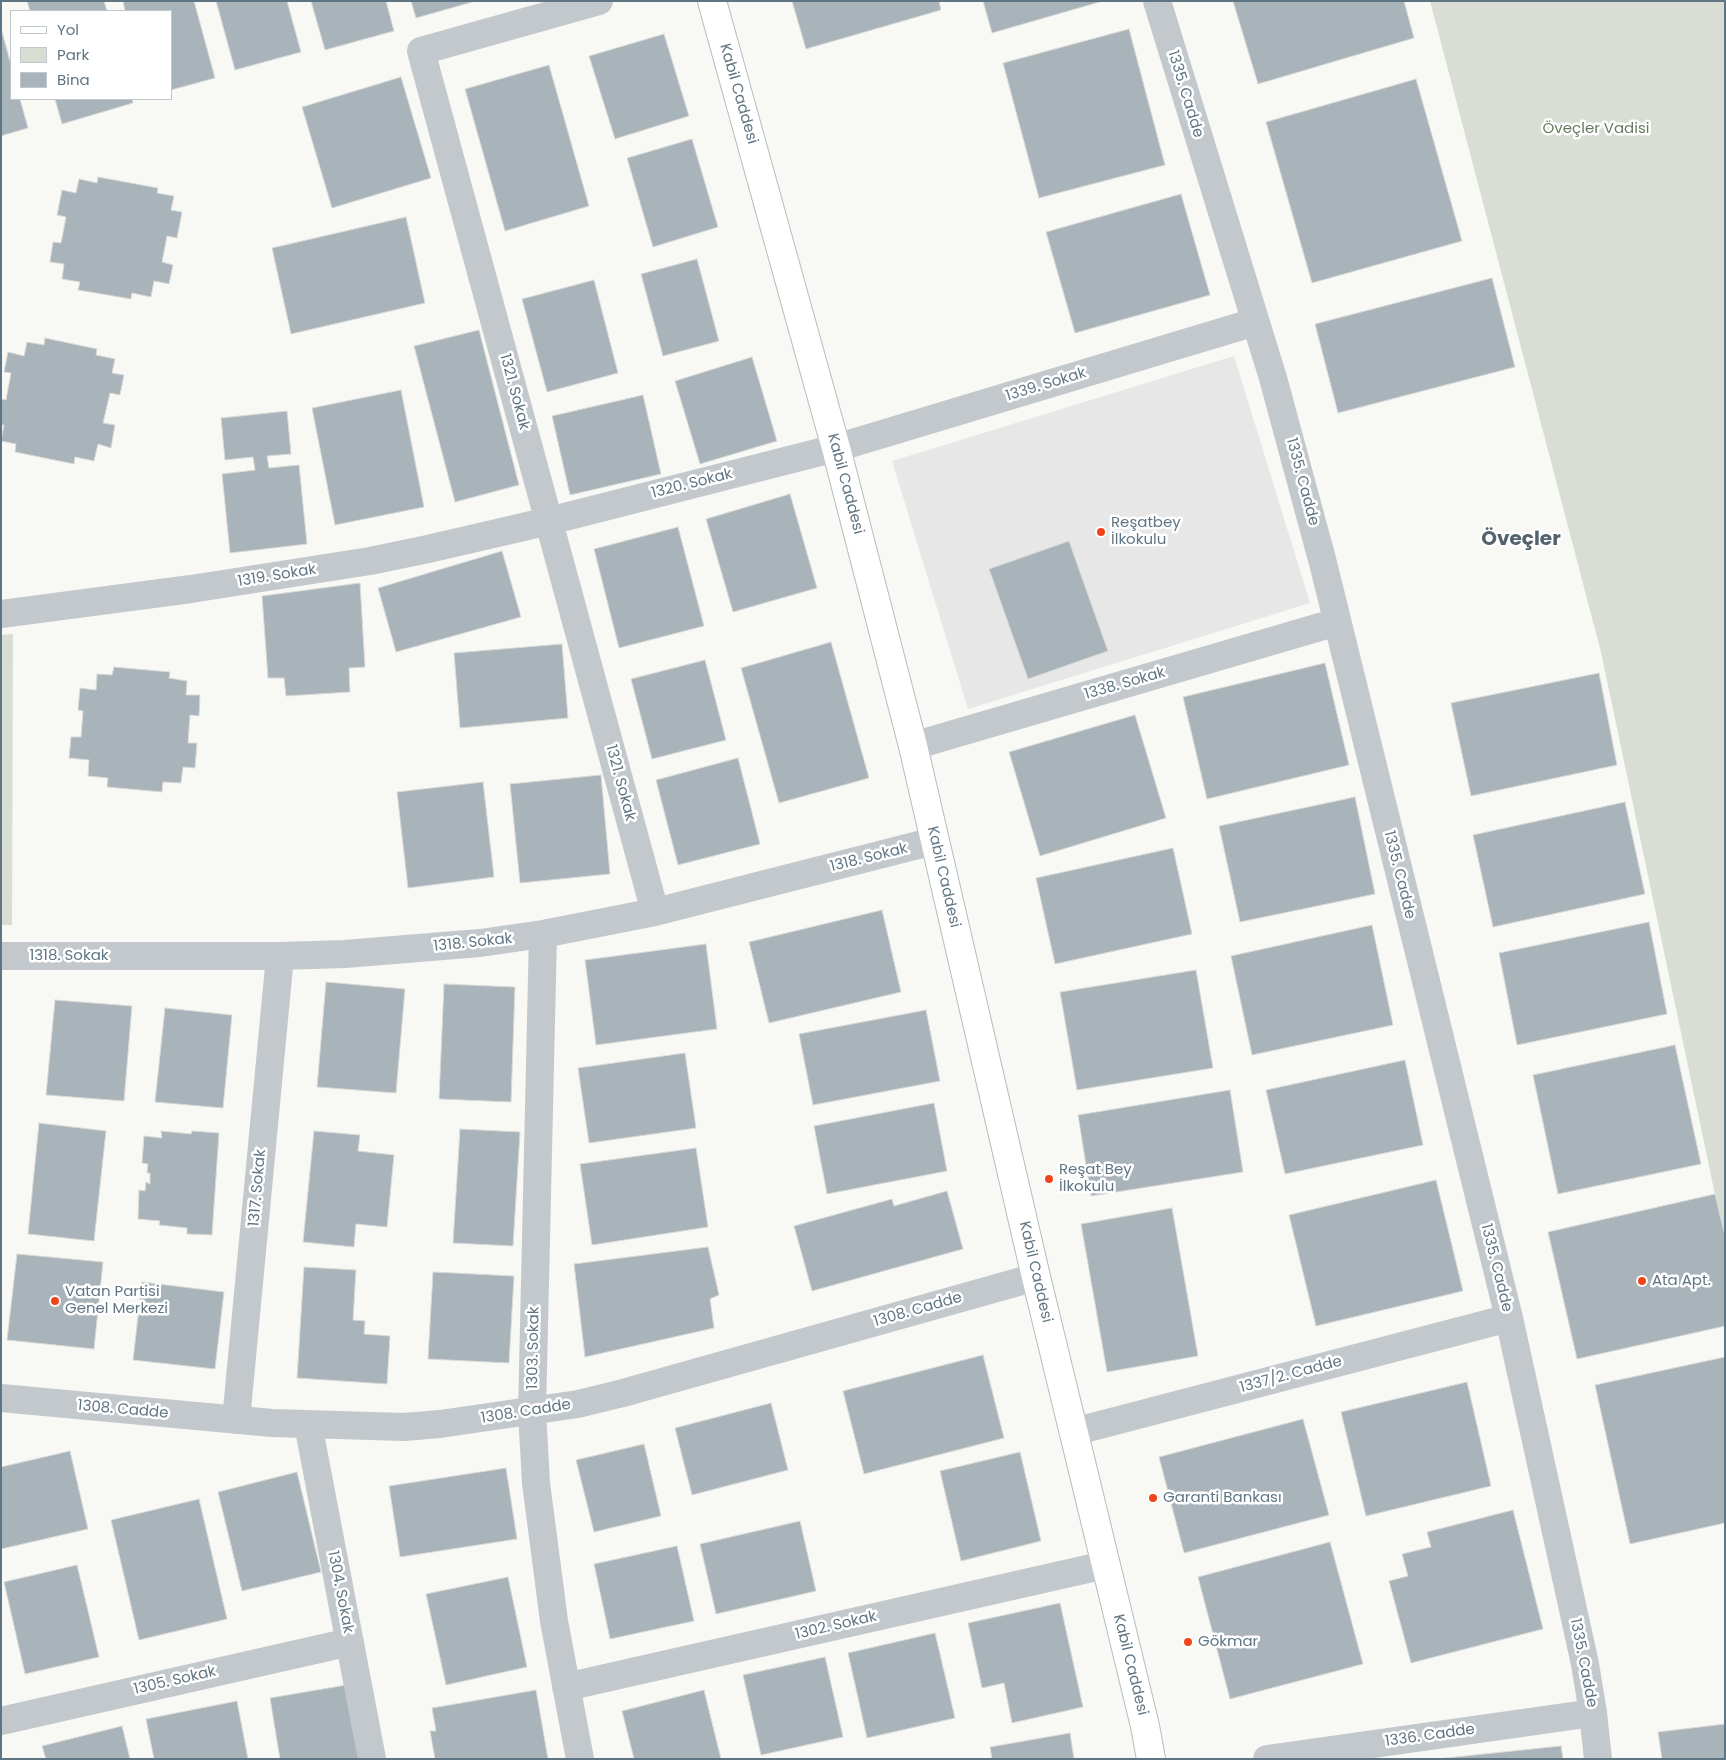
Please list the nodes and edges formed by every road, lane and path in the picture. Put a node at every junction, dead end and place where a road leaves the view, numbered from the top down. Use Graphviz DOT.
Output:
graph roads {
  1 [pos="599,1"];
  2 [pos="712,1"];
  3 [pos="1157,1"];
  4 [pos="1255,322"];
  5 [pos="836,448"];
  6 [pos="549,521"];
  7 [pos="1,614"];
  8 [pos="1337,622"];
  9 [pos="912,746"];
  10 [pos="934,841"];
  11 [pos="655,912"];
  12 [pos="543,934"];
  13 [pos="1,956"];
  14 [pos="280,956"];
  15 [pos="1036,1277"];
  16 [pos="1509,1318"];
  17 [pos="1,1398"];
  18 [pos="532,1412"];
  19 [pos="236,1420"];
  20 [pos="308,1424"];
  21 [pos="1073,1432"];
  22 [pos="1105,1565"];
  23 [pos="350,1642"];
  24 [pos="566,1687"];
  25 [pos="1593,1713"];
  26 [pos="1,1721"];
  27 [pos="372,1759"];
  28 [pos="580,1759"];
  29 [pos="1151,1759"];
  30 [pos="1267,1759"];
  31 [pos="1598,1759"];
  1 -- 6 [label="street, 1321. Sokak"];
  2 -- 5 [label="main road, Kabil Caddesi"];
  3 -- 4 [label="street, 1335. Cadde"];
  4 -- 5 [label="street, 1339. Sokak"];
  4 -- 8 [label="street, 1335. Cadde"];
  5 -- 6 [label="street, 1320. Sokak"];
  5 -- 9 [label="main road, Kabil Caddesi"];
  6 -- 7 [label="street, 1319. Sokak"];
  6 -- 11 [label="street, 1321. Sokak"];
  8 -- 9 [label="street, 1338. Sokak"];
  8 -- 16 [label="street, 1335. Cadde"];
  9 -- 10 [label="main road, Kabil Caddesi"];
  10 -- 11 [label="street, 1318. Sokak"];
  10 -- 15 [label="main road, Kabil Caddesi"];
  11 -- 12 [label="street, 1318. Sokak"];
  12 -- 14 [label="street, 1318. Sokak"];
  12 -- 18 [label="street, 1303. Sokak"];
  13 -- 14 [label="street, 1318. Sokak"];
  14 -- 19 [label="street, 1317. Sokak"];
  15 -- 18 [label="street, 1308. Cadde"];
  15 -- 21 [label="main road, Kabil Caddesi"];
  16 -- 21 [label="street, 1337/2. Cadde"];
  16 -- 25 [label="street, 1335. Cadde"];
  17 -- 19 [label="street, 1308. Cadde"];
  18 -- 20 [label="street, 1308. Cadde"];
  18 -- 24 [label="street, 1303. Sokak"];
  19 -- 20 [label="street, 1308. Cadde"];
  20 -- 23 [label="street, 1304. Sokak"];
  21 -- 22 [label="main road, Kabil Caddesi"];
  22 -- 24 [label="street, 1302. Sokak"];
  22 -- 29 [label="main road, Kabil Caddesi"];
  23 -- 26 [label="street, 1305. Sokak"];
  23 -- 27 [label="street, 1304. Sokak"];
  24 -- 28 [label="street, 1303. Sokak"];
  25 -- 30 [label="street, 1336. Cadde"];
  25 -- 31 [label="street, 1335. Cadde"];
}
